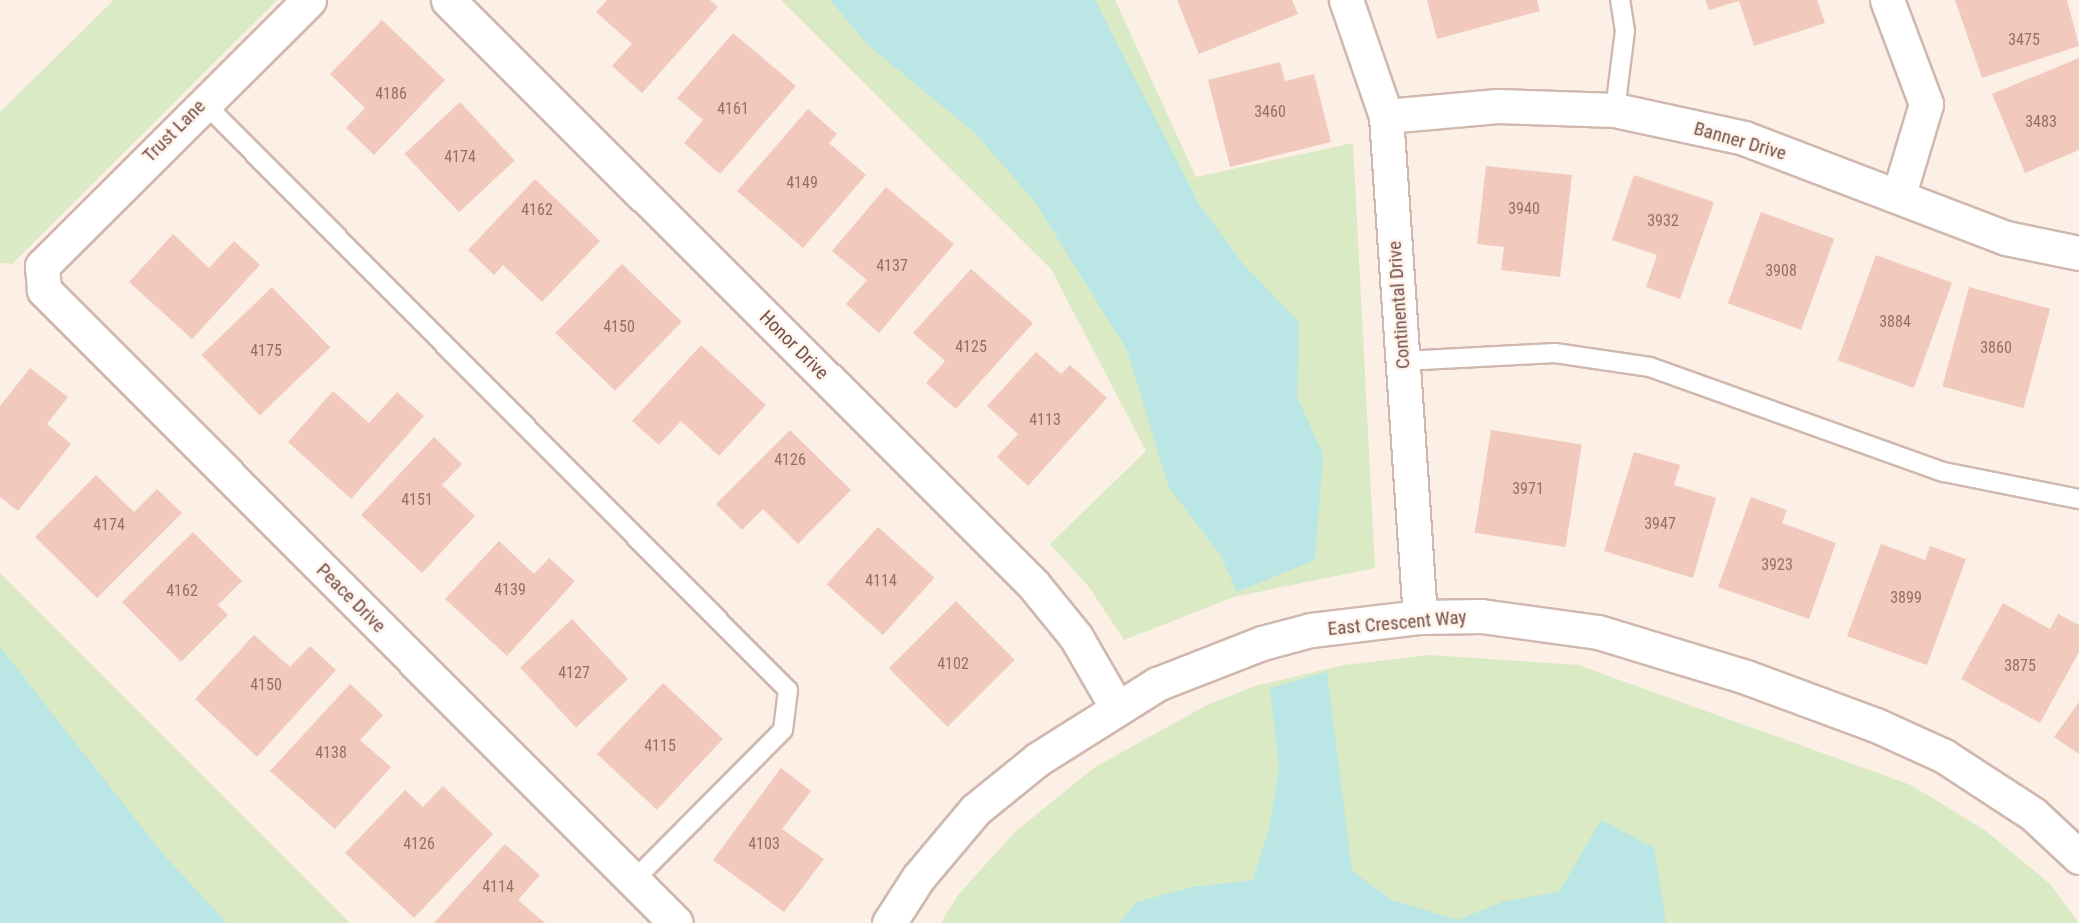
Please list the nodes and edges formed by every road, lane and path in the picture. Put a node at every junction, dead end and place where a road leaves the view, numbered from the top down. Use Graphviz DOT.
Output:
graph roads {
  1 [pos="309,0"];
  2 [pos="448,0"];
  3 [pos="1346,0"];
  4 [pos="1620,0"];
  5 [pos="1887,0"];
  6 [pos="203,102"];
  7 [pos="1615,110"];
  8 [pos="1386,116"];
  9 [pos="1899,194"];
  10 [pos="2079,253"];
  11 [pos="42,266"];
  12 [pos="1403,361"];
  13 [pos="2079,499"];
  14 [pos="1420,617"];
  15 [pos="1117,708"];
  16 [pos="2079,858"];
  17 [pos="633,881"];
  18 [pos="677,923"];
  19 [pos="890,923"];
  1 -- 6 [label="street, Trust Lane"];
  2 -- 15 [label="street, Honor Drive"];
  3 -- 8 [label="street, Continental Drive"];
  4 -- 7 [label="lane"];
  5 -- 9 [label="street"];
  6 -- 11 [label="street, Trust Lane"];
  6 -- 17 [label="lane"];
  7 -- 8 [label="street, Banner Drive"];
  7 -- 9 [label="street, Banner Drive"];
  8 -- 12 [label="street, Continental Drive"];
  9 -- 10 [label="street, Banner Drive"];
  11 -- 17 [label="street, Peace Drive"];
  12 -- 13 [label="lane"];
  12 -- 14 [label="street, Continental Drive"];
  14 -- 15 [label="street, East Crescent Way"];
  14 -- 16 [label="street, East Crescent Way"];
  15 -- 19 [label="street, East Crescent Way"];
  17 -- 18 [label="street, Peace Drive"];
}
